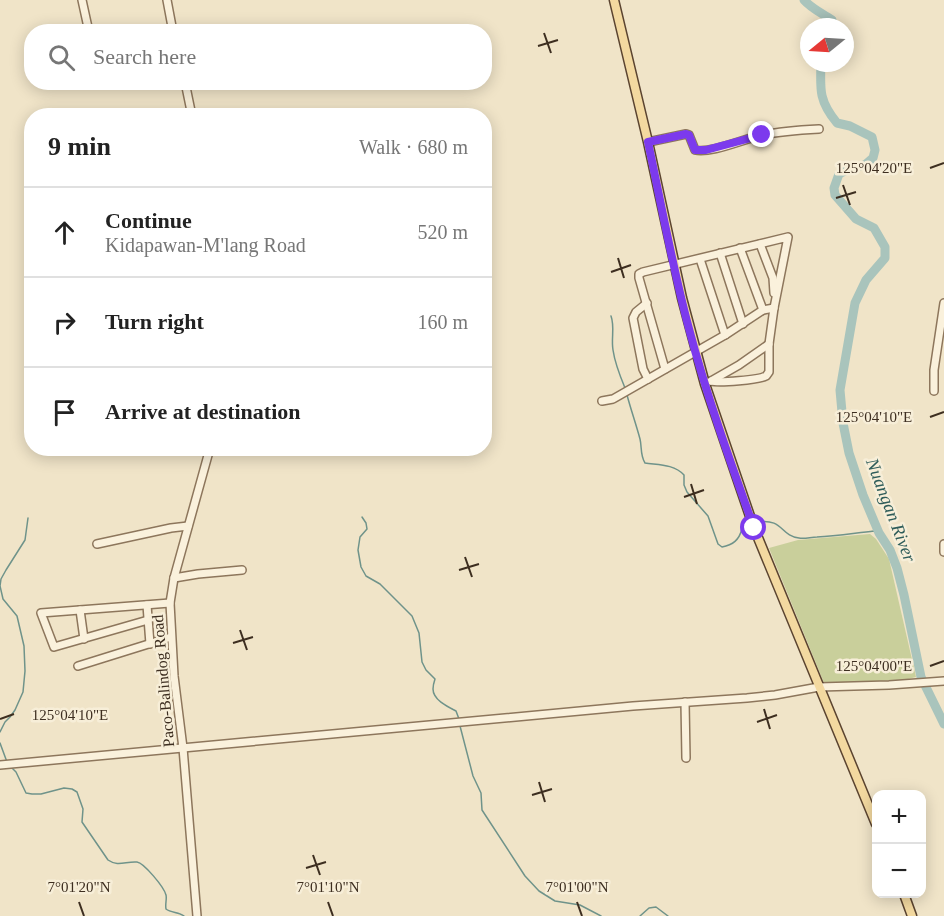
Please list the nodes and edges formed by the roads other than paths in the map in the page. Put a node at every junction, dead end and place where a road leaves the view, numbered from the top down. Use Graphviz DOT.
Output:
graph roads {
  1 [pos="82,0"];
  2 [pos="166,0"];
  3 [pos="614,0"];
  4 [pos="87,24"];
  5 [pos="172,24"];
  6 [pos="187,90"];
  7 [pos="190,108"];
  8 [pos="819,129"];
  9 [pos="648,142"];
  10 [pos="760,244"];
  11 [pos="740,248"];
  12 [pos="720,253"];
  13 [pos="700,259"];
  14 [pos="675,265"];
  15 [pos="647,303"];
  16 [pos="944,303"];
  17 [pos="774,306"];
  18 [pos="763,310"];
  19 [pos="743,324"];
  20 [pos="725,335"];
  21 [pos="769,344"];
  22 [pos="696,352"];
  23 [pos="665,369"];
  24 [pos="648,379"];
  25 [pos="708,382"];
  26 [pos="934,392"];
  27 [pos="602,401"];
  28 [pos="208,456"];
  29 [pos="188,526"];
  30 [pos="97,544"];
  31 [pos="944,544"];
  32 [pos="944,552"];
  33 [pos="242,570"];
  34 [pos="174,578"];
  35 [pos="170,603"];
  36 [pos="147,605"];
  37 [pos="80,610"];
  38 [pos="148,620"];
  39 [pos="171,638"];
  40 [pos="84,639"];
  41 [pos="150,644"];
  42 [pos="78,666"];
  43 [pos="941,681"];
  44 [pos="819,687"];
  45 [pos="685,702"];
  46 [pos="183,748"];
  47 [pos="686,758"];
  48 [pos="0,765"];
  49 [pos="872,814"];
  50 [pos="905,898"];
  51 [pos="197,916"];
  52 [pos="912,916"];
  1 -- 4 [label="street"];
  2 -- 5 [label="street"];
  3 -- 9 [label="main road"];
  6 -- 7 [label="street"];
  8 -- 9 [label="street"];
  9 -- 14 [label="main road"];
  10 -- 11 [label="street"];
  10 -- 17 [label="street"];
  10 -- 17 [label="street"];
  11 -- 12 [label="street"];
  11 -- 18 [label="street"];
  12 -- 13 [label="street"];
  12 -- 19 [label="street"];
  13 -- 14 [label="street"];
  13 -- 20 [label="street"];
  14 -- 15 [label="street"];
  14 -- 22 [label="main road"];
  15 -- 23 [label="street"];
  15 -- 24 [label="street"];
  16 -- 26 [label="street"];
  17 -- 18 [label="street"];
  17 -- 21 [label="street"];
  18 -- 19 [label="street"];
  19 -- 20 [label="street"];
  20 -- 22 [label="street"];
  21 -- 25 [label="street"];
  21 -- 25 [label="street"];
  22 -- 23 [label="street"];
  22 -- 25 [label="main road"];
  23 -- 24 [label="street"];
  24 -- 27 [label="street"];
  25 -- 44 [label="main road"];
  28 -- 29 [label="street, Paco-Balindog Road"];
  29 -- 30 [label="street"];
  29 -- 34 [label="street, Paco-Balindog Road"];
  31 -- 32 [label="street"];
  33 -- 34 [label="street"];
  34 -- 35 [label="street, Paco-Balindog Road"];
  35 -- 36 [label="street"];
  35 -- 39 [label="street, Paco-Balindog Road"];
  36 -- 37 [label="street"];
  36 -- 38 [label="street"];
  37 -- 40 [label="street"];
  37 -- 40 [label="street"];
  38 -- 40 [label="street"];
  38 -- 41 [label="street"];
  39 -- 41 [label="street"];
  39 -- 46 [label="street, Paco-Balindog Road"];
  41 -- 42 [label="street"];
  43 -- 44 [label="street"];
  44 -- 45 [label="street"];
  44 -- 49 [label="main road"];
  45 -- 46 [label="street"];
  45 -- 47 [label="street"];
  46 -- 48 [label="street"];
  46 -- 51 [label="street, Paco-Balindog Road"];
  50 -- 52 [label="main road"];
}
